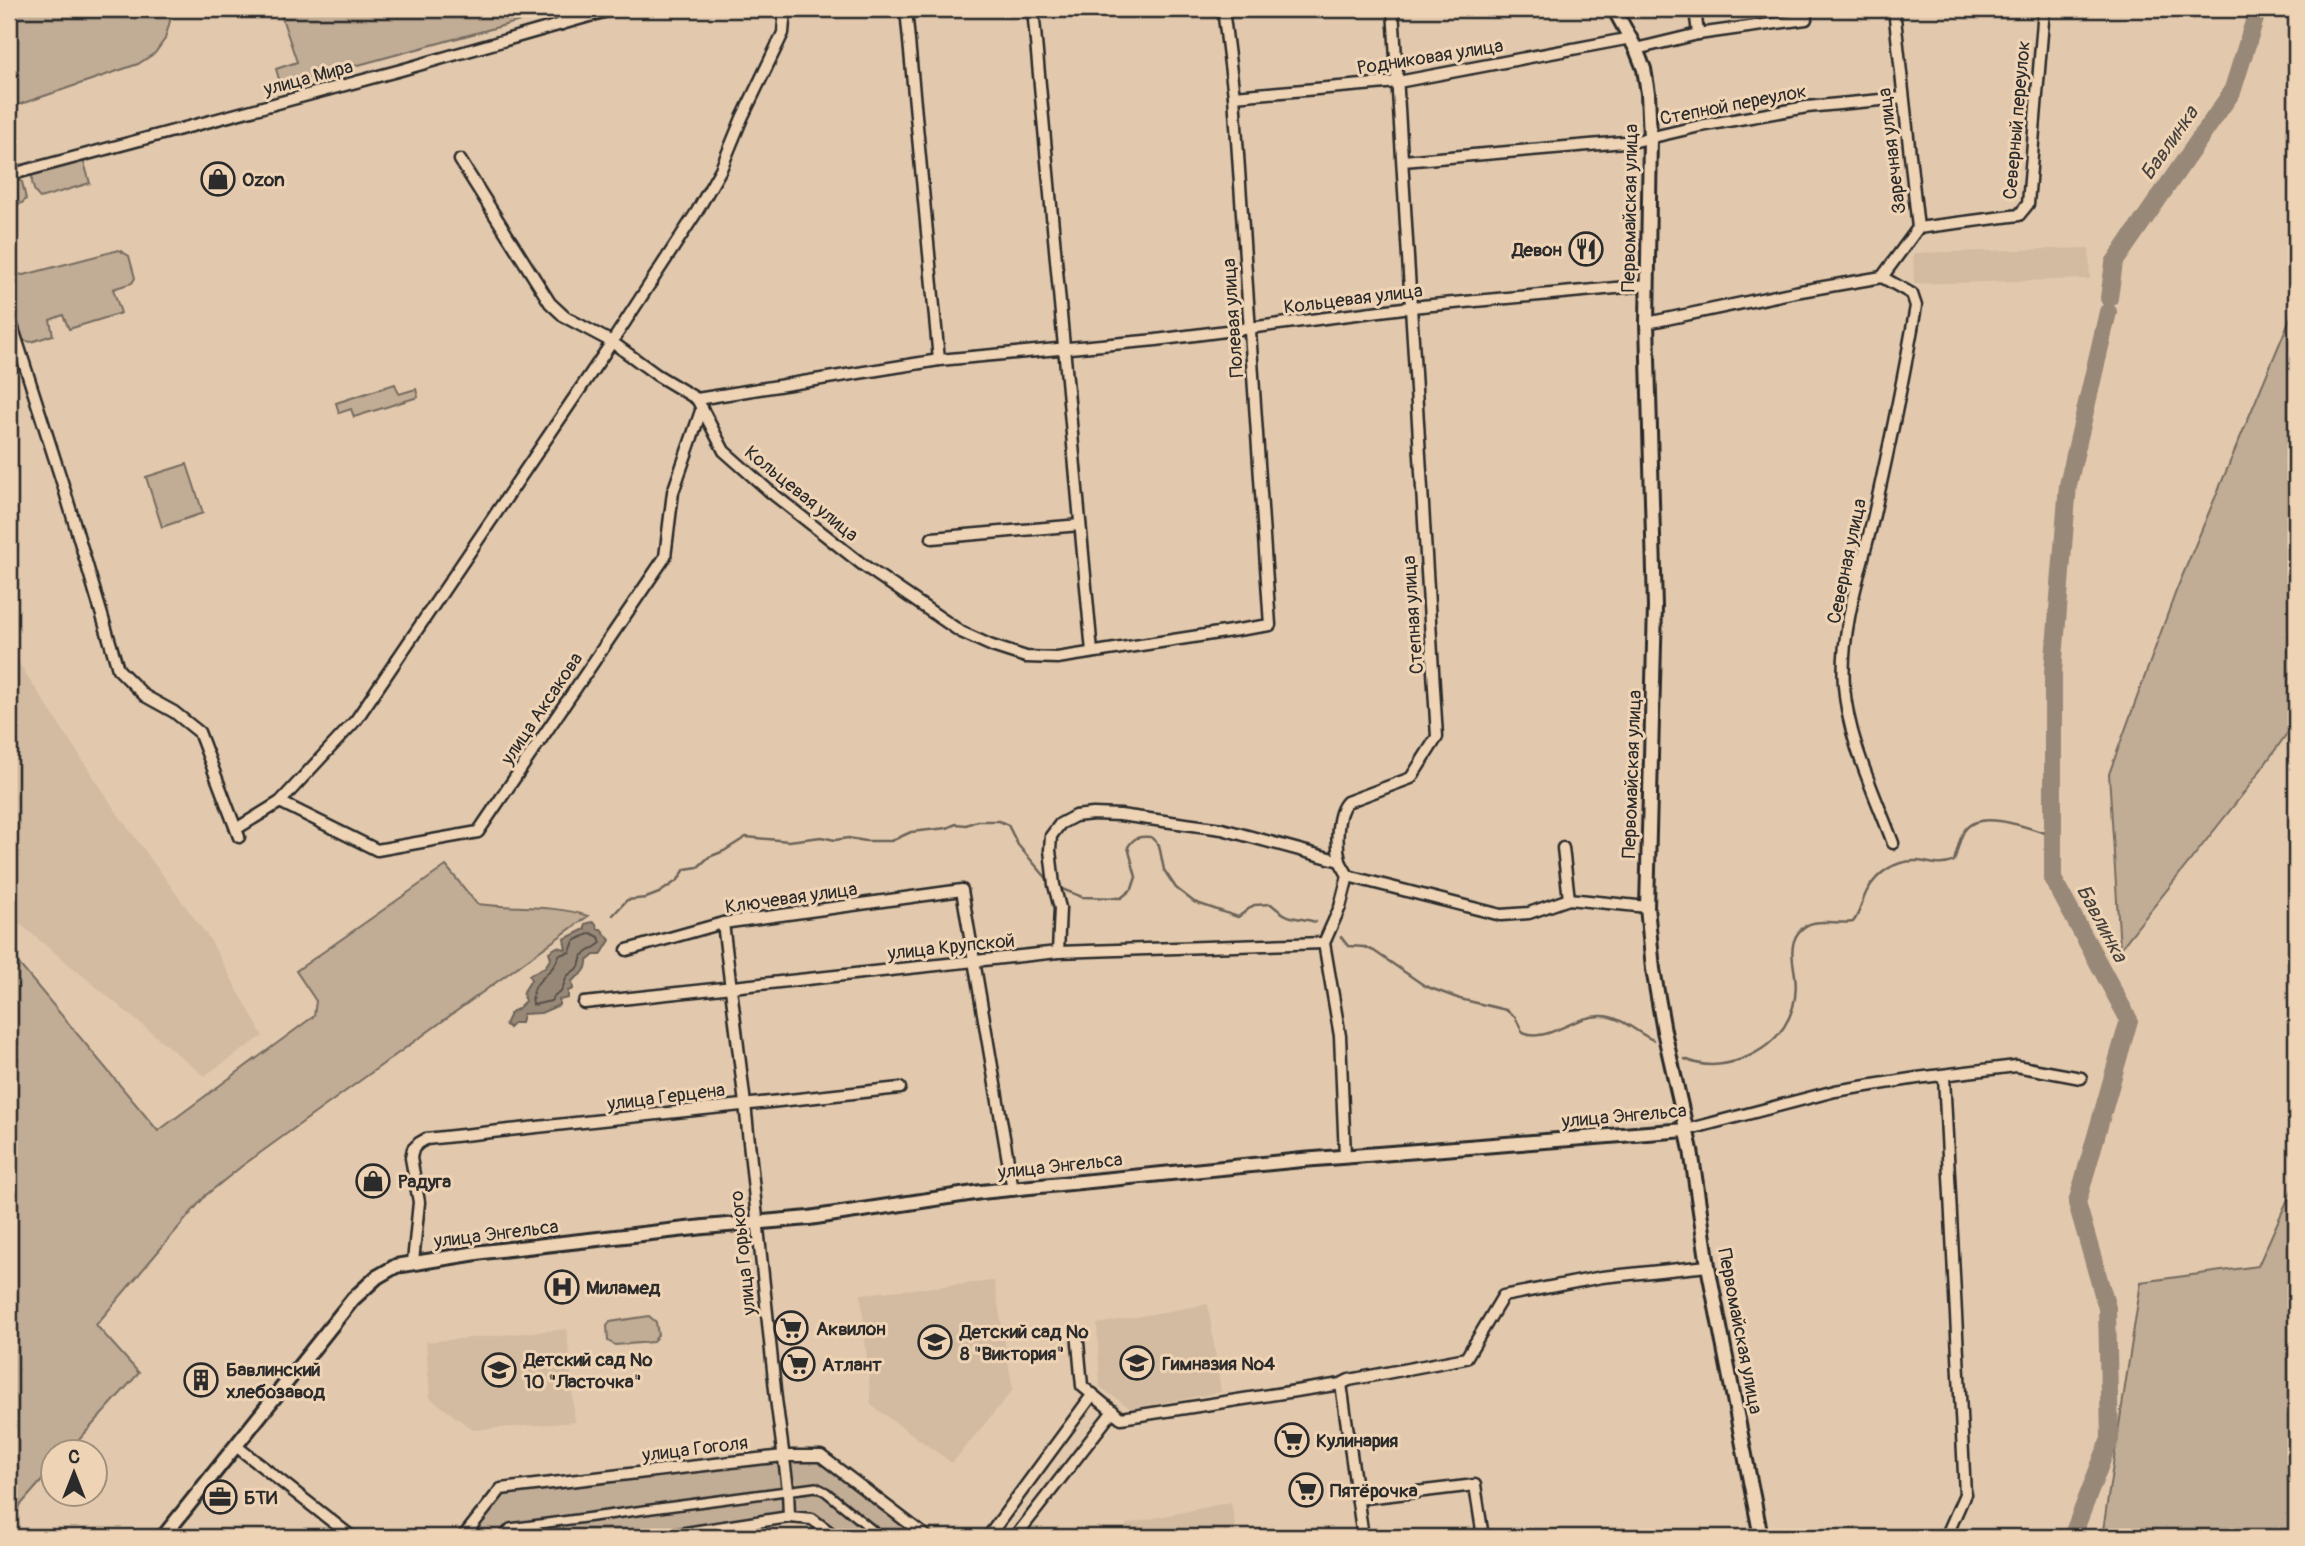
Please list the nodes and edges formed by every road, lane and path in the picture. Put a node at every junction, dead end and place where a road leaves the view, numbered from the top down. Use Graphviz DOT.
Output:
graph roads {
  1 [pos="568,9"];
  2 [pos="614,9"];
  3 [pos="785,9"];
  4 [pos="906,9"];
  5 [pos="1033,9"];
  6 [pos="1223,9"];
  7 [pos="1393,9"];
  8 [pos="1615,9"];
  9 [pos="1695,9"];
  10 [pos="1894,9"];
  11 [pos="2044,9"];
  12 [pos="1805,14"];
  13 [pos="562,24"];
  14 [pos="1698,34"];
  15 [pos="1633,43"];
  16 [pos="1398,82"];
  17 [pos="1234,96"];
  18 [pos="1902,98"];
  19 [pos="1650,138"];
  20 [pos="460,160"];
  21 [pos="1403,161"];
  22 [pos="9,175"];
  23 [pos="1918,228"];
  24 [pos="1882,277"];
  25 [pos="1648,285"];
  26 [pos="1411,307"];
  27 [pos="9,316"];
  28 [pos="1647,323"];
  29 [pos="1251,328"];
  30 [pos="612,342"];
  31 [pos="1063,347"];
  32 [pos="939,360"];
  33 [pos="699,404"];
  34 [pos="1080,525"];
  35 [pos="932,538"];
  36 [pos="1270,625"];
  37 [pos="1092,652"];
  38 [pos="280,803"];
  39 [pos="1893,843"];
  40 [pos="1563,848"];
  41 [pos="1340,861"];
  42 [pos="1348,876"];
  43 [pos="1569,899"];
  44 [pos="1647,907"];
  45 [pos="723,923"];
  46 [pos="1324,943"];
  47 [pos="627,950"];
  48 [pos="1058,953"];
  49 [pos="975,962"];
  50 [pos="730,986"];
  51 [pos="584,1003"];
  52 [pos="1944,1076"];
  53 [pos="2081,1078"];
  54 [pos="900,1088"];
  55 [pos="745,1104"];
  56 [pos="1686,1130"];
  57 [pos="1345,1156"];
  58 [pos="1013,1190"];
  59 [pos="756,1222"];
  60 [pos="413,1262"];
  61 [pos="1709,1266"];
  62 [pos="1077,1332"];
  63 [pos="1341,1384"];
  64 [pos="1093,1394"];
  65 [pos="1113,1411"];
  66 [pos="236,1446"];
  67 [pos="783,1456"];
  68 [pos="788,1489"];
  69 [pos="1357,1499"];
  70 [pos="789,1517"];
  71 [pos="163,1537"];
  72 [pos="352,1537"];
  73 [pos="463,1537"];
  74 [pos="502,1537"];
  75 [pos="660,1537"];
  76 [pos="836,1537"];
  77 [pos="881,1537"];
  78 [pos="927,1537"];
  79 [pos="988,1537"];
  80 [pos="1015,1537"];
  81 [pos="1363,1537"];
  82 [pos="1483,1537"];
  83 [pos="1761,1537"];
  84 [pos="1946,1537"];
  1 -- 13 [label="street"];
  2 -- 13 [label="street, улица Мира"];
  3 -- 30 [label="street"];
  4 -- 32 [label="street"];
  5 -- 31 [label="street"];
  6 -- 17 [label="street, Полевая улица"];
  7 -- 16 [label="street, Степная улица"];
  8 -- 15 [label="street, Первомайская улица"];
  9 -- 14 [label="street"];
  10 -- 18 [label="street, Заречная улица"];
  11 -- 23 [label="street, Северный переулок"];
  12 -- 14 [label="street, Родниковая улица"];
  13 -- 22 [label="street, улица Мира"];
  14 -- 15 [label="street, Родниковая улица"];
  15 -- 16 [label="street, Родниковая улица"];
  15 -- 19 [label="street, Первомайская улица"];
  16 -- 17 [label="street, Родниковая улица"];
  16 -- 21 [label="street, Степная улица"];
  17 -- 29 [label="street, Полевая улица"];
  18 -- 19 [label="street, Степной переулок"];
  18 -- 23 [label="street, Заречная улица"];
  19 -- 21 [label="street, Степной переулок"];
  19 -- 25 [label="street, Первомайская улица"];
  20 -- 30 [label="street"];
  21 -- 26 [label="street, Степная улица"];
  23 -- 24 [label="street, Заречная улица"];
  24 -- 28 [label="street"];
  24 -- 39 [label="street, Северная улица"];
  25 -- 26 [label="street, Кольцевая улица"];
  25 -- 28 [label="street, Первомайская улица"];
  26 -- 29 [label="street, Кольцевая улица"];
  26 -- 41 [label="street, Степная улица"];
  27 -- 38 [label="street"];
  28 -- 44 [label="street, Первомайская улица"];
  29 -- 31 [label="street, Кольцевая улица"];
  29 -- 36 [label="street, Полевая улица"];
  30 -- 33 [label="street"];
  30 -- 38 [label="street"];
  31 -- 32 [label="street, Кольцевая улица"];
  31 -- 34 [label="street"];
  32 -- 33 [label="street, Кольцевая улица"];
  33 -- 37 [label="street, Кольцевая улица"];
  33 -- 38 [label="street, улица Аксакова"];
  34 -- 35 [label="street"];
  34 -- 37 [label="street"];
  36 -- 37 [label="street, Кольцевая улица"];
  40 -- 43 [label="street"];
  41 -- 42 [label="street, Степная улица"];
  41 -- 48 [label="street"];
  42 -- 43 [label="street"];
  42 -- 46 [label="street"];
  43 -- 44 [label="street"];
  44 -- 56 [label="street, Первомайская улица"];
  45 -- 47 [label="street, Ключевая улица"];
  45 -- 49 [label="street, Ключевая улица"];
  45 -- 50 [label="street, улица Горького"];
  46 -- 48 [label="street, улица Крупской"];
  46 -- 57 [label="street"];
  48 -- 49 [label="street, улица Крупской"];
  49 -- 50 [label="street, улица Крупской"];
  49 -- 58 [label="street"];
  50 -- 51 [label="street, улица Крупской"];
  50 -- 55 [label="street, улица Горького"];
  52 -- 53 [label="street, улица Энгельса"];
  52 -- 56 [label="street, улица Энгельса"];
  52 -- 84 [label="street"];
  54 -- 55 [label="street, улица Герцена"];
  55 -- 59 [label="street, улица Горького"];
  55 -- 60 [label="street, улица Герцена"];
  56 -- 57 [label="street, улица Энгельса"];
  56 -- 61 [label="street, Первомайская улица"];
  57 -- 58 [label="street, улица Энгельса"];
  58 -- 59 [label="street, улица Энгельса"];
  59 -- 60 [label="street, улица Энгельса"];
  59 -- 67 [label="street, улица Горького"];
  60 -- 66 [label="street, улица Энгельса"];
  61 -- 63 [label="street"];
  61 -- 83 [label="street, Первомайская улица"];
  62 -- 64 [label="street"];
  63 -- 65 [label="street"];
  63 -- 69 [label="street"];
  64 -- 65 [label="street"];
  64 -- 79 [label="street"];
  65 -- 80 [label="street"];
  66 -- 71 [label="street, улица Энгельса"];
  66 -- 72 [label="street"];
  67 -- 68 [label="street, улица Горького"];
  67 -- 73 [label="street, улица Гоголя"];
  67 -- 78 [label="street, улица Гоголя"];
  68 -- 70 [label="street, улица Горького"];
  68 -- 74 [label="street"];
  68 -- 77 [label="street"];
  69 -- 81 [label="street"];
  69 -- 82 [label="street"];
  70 -- 75 [label="street"];
  70 -- 76 [label="street"];
}
